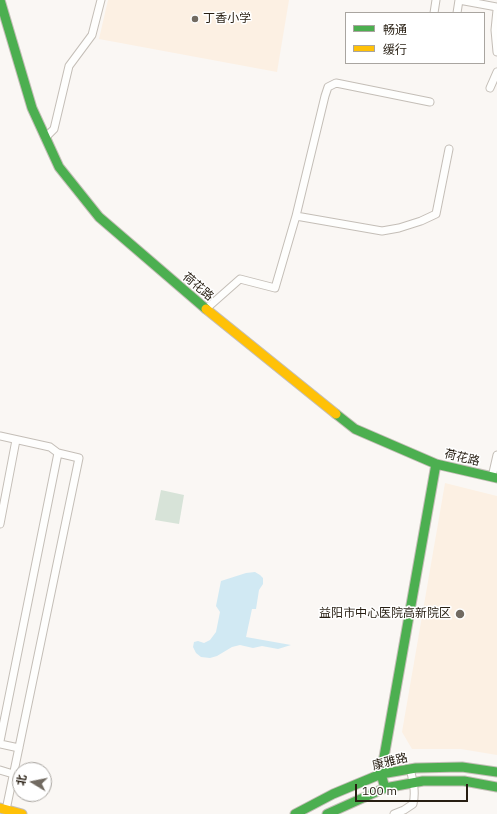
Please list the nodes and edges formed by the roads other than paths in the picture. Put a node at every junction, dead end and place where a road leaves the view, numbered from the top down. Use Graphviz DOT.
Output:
graph roads {
  1 [pos="0,0"];
  2 [pos="101,0"];
  3 [pos="436,0"];
  4 [pos="459,0"];
  5 [pos="497,7"];
  6 [pos="497,10"];
  7 [pos="434,12"];
  8 [pos="457,12"];
  9 [pos="497,52"];
  10 [pos="497,72"];
  11 [pos="490,88"];
  12 [pos="430,102"];
  13 [pos="45,138"];
  14 [pos="449,149"];
  15 [pos="296,216"];
  16 [pos="206,309"];
  17 [pos="0,436"];
  18 [pos="16,440"];
  19 [pos="58,454"];
  20 [pos="497,455"];
  21 [pos="436,464"];
  22 [pos="495,478"];
  23 [pos="0,524"];
  24 [pos="0,742"];
  25 [pos="19,748"];
  26 [pos="16,762"];
  27 [pos="410,769"];
  28 [pos="0,770"];
  29 [pos="497,772"];
  30 [pos="12,774"];
  31 [pos="381,774"];
  32 [pos="12,778"];
  33 [pos="414,782"];
  34 [pos="497,787"];
  35 [pos="385,788"];
  36 [pos="3,809"];
  37 [pos="22,814"];
  38 [pos="295,814"];
  39 [pos="326,814"];
  40 [pos="394,814"];
  1 -- 13 [label="street, 荷花路"];
  2 -- 13 [label="street"];
  3 -- 7 [label="street"];
  4 -- 5 [label="street"];
  4 -- 8 [label="street"];
  6 -- 9 [label="street"];
  10 -- 11 [label="street"];
  12 -- 15 [label="street"];
  13 -- 16 [label="street, 荷花路"];
  14 -- 15 [label="street"];
  15 -- 16 [label="street"];
  16 -- 21 [label="street, 荷花路"];
  17 -- 18 [label="street"];
  18 -- 19 [label="street"];
  18 -- 23 [label="street"];
  19 -- 24 [label="street"];
  19 -- 25 [label="street"];
  20 -- 22 [label="street"];
  21 -- 22 [label="street, 荷花路"];
  21 -- 31 [label="street"];
  24 -- 25 [label="street"];
  25 -- 26 [label="street"];
  27 -- 29 [label="street, 康雅路"];
  27 -- 31 [label="street, 康雅路"];
  27 -- 33 [label="street"];
  28 -- 30 [label="street"];
  31 -- 35 [label="street"];
  31 -- 38 [label="street, 康雅路"];
  32 -- 36 [label="street"];
  33 -- 34 [label="street, 康雅路"];
  33 -- 35 [label="street, 康雅路"];
  33 -- 40 [label="street"];
  35 -- 39 [label="street, 康雅路"];
  36 -- 37 [label="street"];
}
